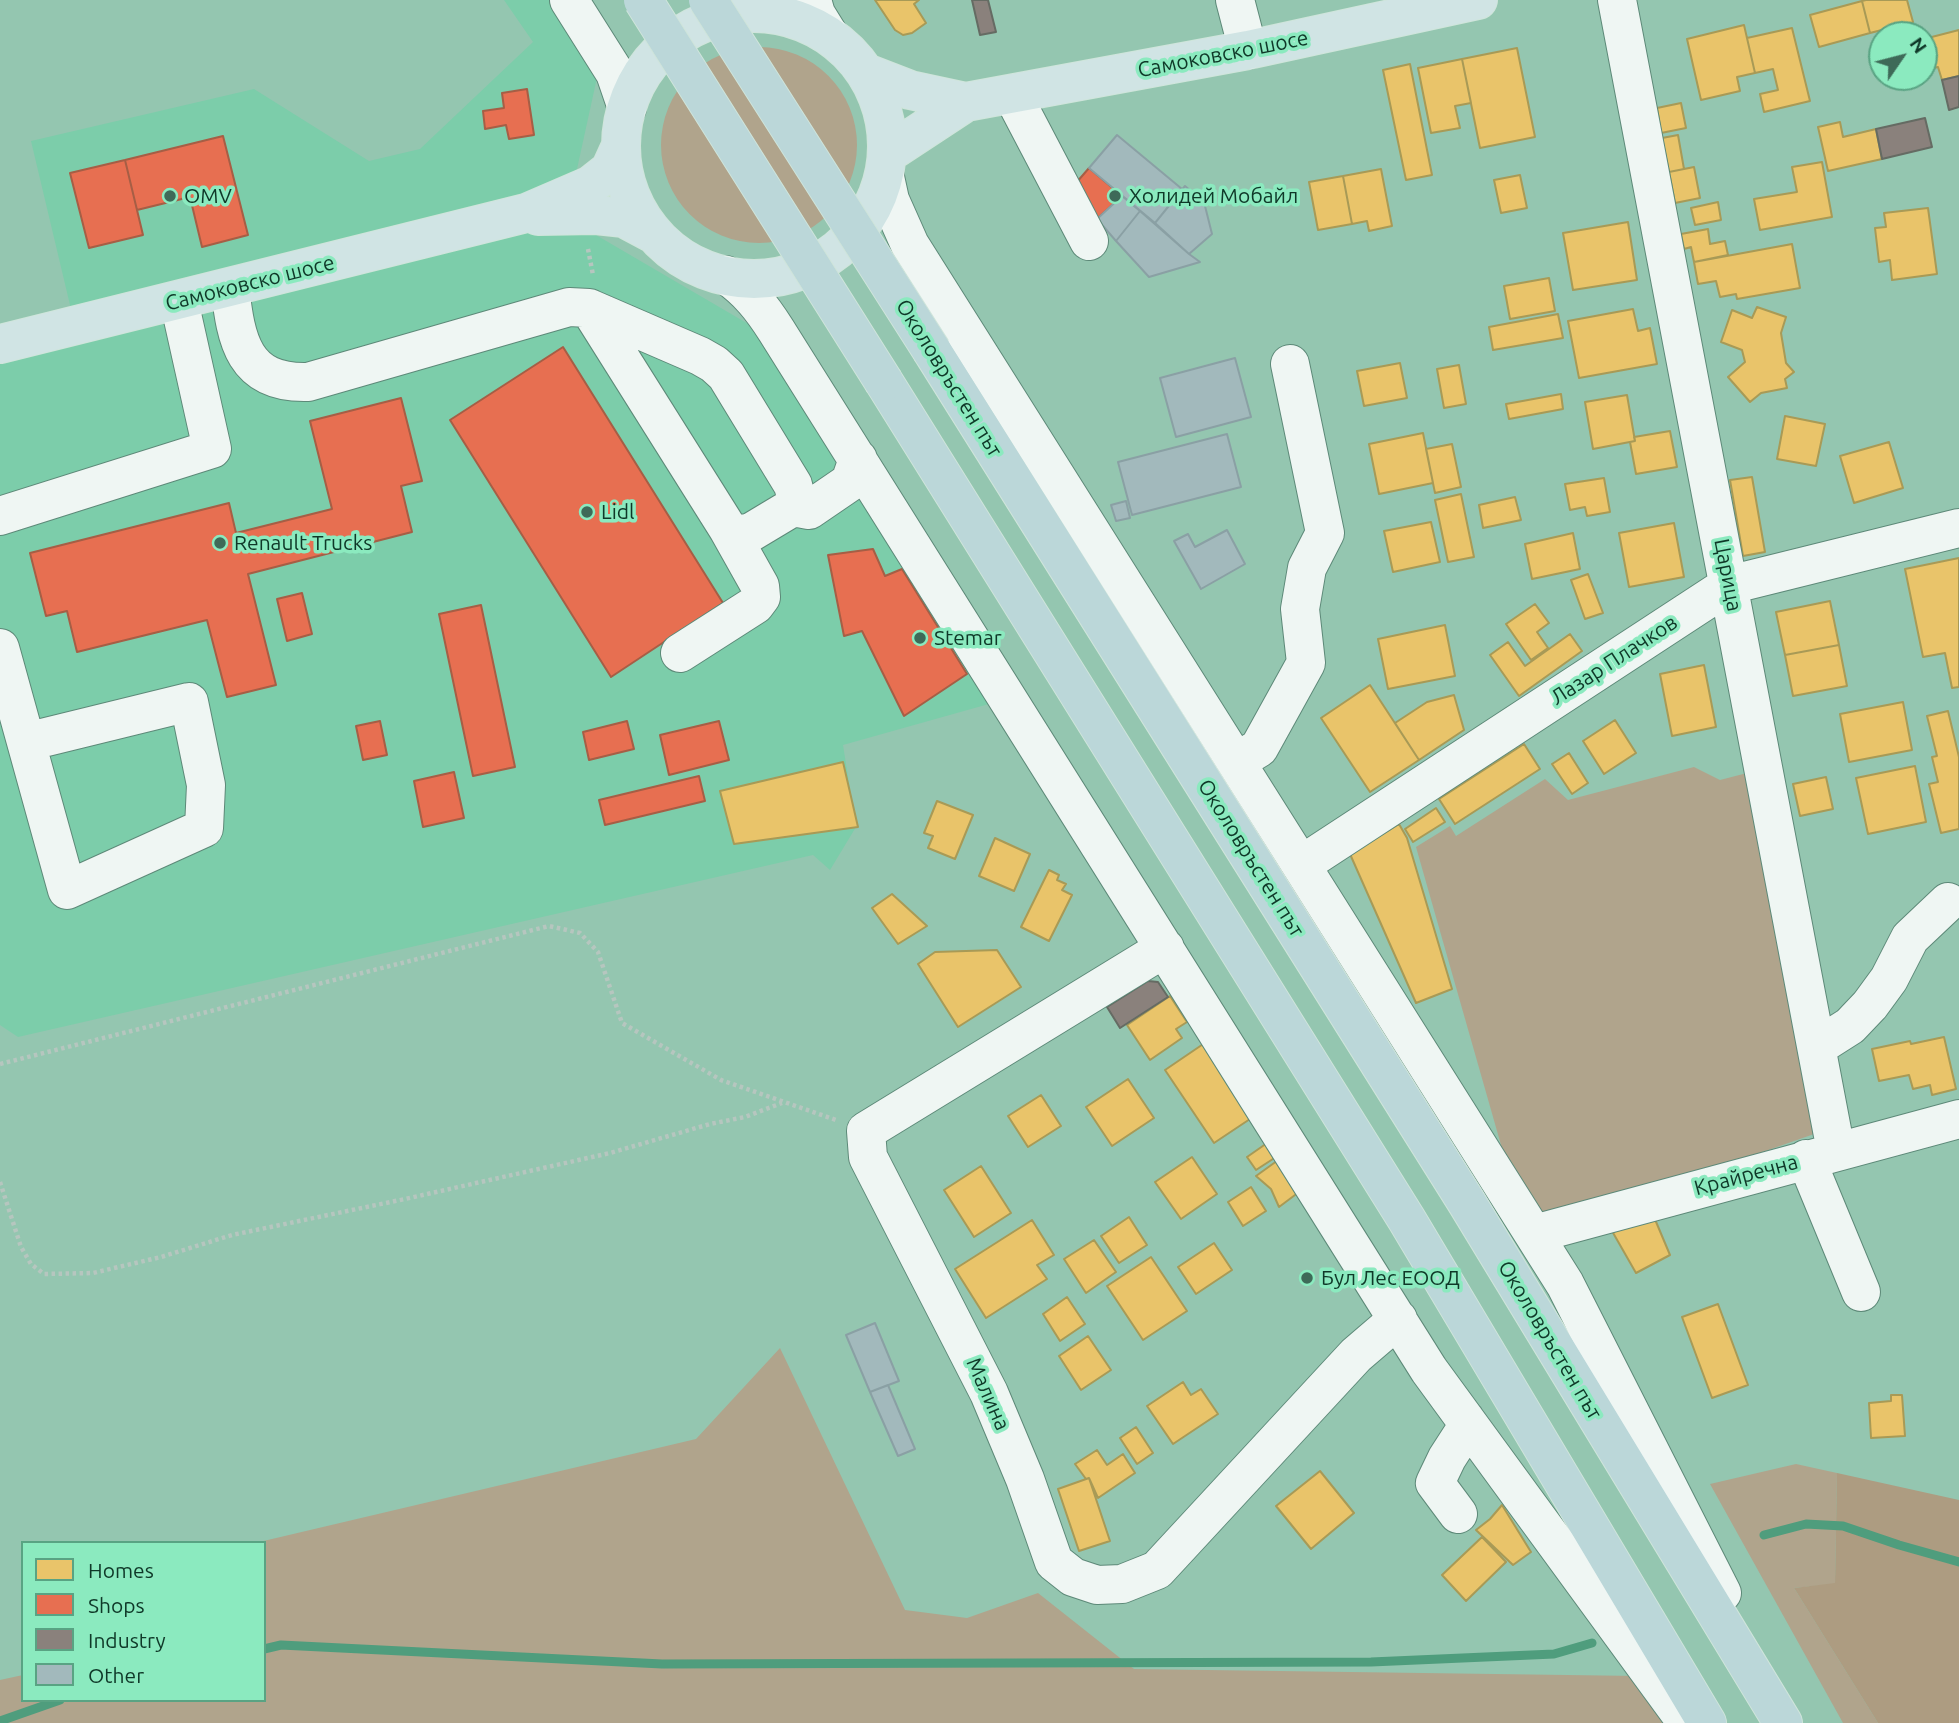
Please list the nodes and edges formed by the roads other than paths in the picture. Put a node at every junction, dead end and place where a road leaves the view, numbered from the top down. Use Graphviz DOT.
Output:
graph roads {
  1 [pos="569,0"];
  2 [pos="643,0"];
  3 [pos="708,0"];
  4 [pos="812,0"];
  5 [pos="1235,0"];
  6 [pos="1478,0"];
  7 [pos="1617,0"];
  8 [pos="829,35"];
  9 [pos="1248,50"];
  10 [pos="866,74"];
  11 [pos="1012,94"];
  12 [pos="966,102"];
  13 [pos="627,108"];
  14 [pos="621,148"];
  15 [pos="886,165"];
  16 [pos="499,220"];
  17 [pos="654,234"];
  18 [pos="1089,241"];
  19 [pos="726,275"];
  20 [pos="230,288"];
  21 [pos="179,301"];
  22 [pos="589,307"];
  23 [pos="0,344"];
  24 [pos="1290,364"];
  25 [pos="858,459"];
  26 [pos="793,507"];
  27 [pos="0,516"];
  28 [pos="1959,528"];
  29 [pos="728,529"];
  30 [pos="1730,585"];
  31 [pos="0,648"];
  32 [pos="680,653"];
  33 [pos="26,742"];
  34 [pos="1236,762"];
  35 [pos="1301,865"];
  36 [pos="1948,902"];
  37 [pos="1165,948"];
  38 [pos="1817,1047"];
  39 [pos="1959,1119"];
  40 [pos="1821,1155"];
  41 [pos="1534,1234"];
  42 [pos="1861,1292"];
  43 [pos="1398,1319"];
  44 [pos="1465,1419"];
  45 [pos="1458,1514"];
  46 [pos="1687,1723"];
  47 [pos="1707,1723"];
  48 [pos="1785,1723"];
  1 -- 13 [label="street"];
  2 -- 47 [label="highway, bridge"];
  3 -- 48 [label="highway, Околовръстен път, bridge"];
  4 -- 8 [label="street"];
  5 -- 9 [label="street"];
  6 -- 9 [label="main road, Самоковско шосе"];
  7 -- 30 [label="street, Царица"];
  8 -- 10 [label="main road"];
  8 -- 13 [label="main road"];
  9 -- 11 [label="main road, Самоковско шосе"];
  10 -- 12 [label="main road, Самоковско шосе"];
  10 -- 15 [label="main road"];
  11 -- 12 [label="main road, Самоковско шосе"];
  11 -- 18 [label="street"];
  12 -- 15 [label="main road, Самоковско шосе"];
  13 -- 14 [label="main road"];
  14 -- 16 [label="main road"];
  14 -- 17 [label="main road"];
  15 -- 19 [label="main road"];
  15 -- 34 [label="street, Околовръстен път"];
  16 -- 17 [label="main road"];
  16 -- 20 [label="main road, Самоковско шосе"];
  17 -- 19 [label="main road"];
  19 -- 25 [label="street"];
  20 -- 21 [label="main road, Самоковско шосе"];
  20 -- 22 [label="street"];
  21 -- 23 [label="main road, Самоковско шосе"];
  21 -- 27 [label="street"];
  22 -- 26 [label="street"];
  22 -- 29 [label="street"];
  24 -- 34 [label="street"];
  25 -- 26 [label="street"];
  25 -- 37 [label="street"];
  26 -- 29 [label="street"];
  28 -- 30 [label="street, Лазар Плачков"];
  29 -- 32 [label="street"];
  30 -- 35 [label="street, Лазар Плачков"];
  30 -- 38 [label="street, Царица"];
  31 -- 33 [label="street"];
  33 -- 33 [label="street"];
  34 -- 35 [label="street, Околовръстен път"];
  35 -- 41 [label="street, Околовръстен път"];
  36 -- 38 [label="street"];
  37 -- 43 [label="street"];
  37 -- 43 [label="street, Малина"];
  38 -- 40 [label="street, Царица"];
  39 -- 40 [label="street, Крайречна"];
  40 -- 41 [label="street, Крайречна"];
  40 -- 42 [label="street, Царица"];
  41 -- 48 [label="street, Околовръстен път"];
  43 -- 44 [label="street"];
  44 -- 45 [label="street"];
  44 -- 46 [label="street"];
}
